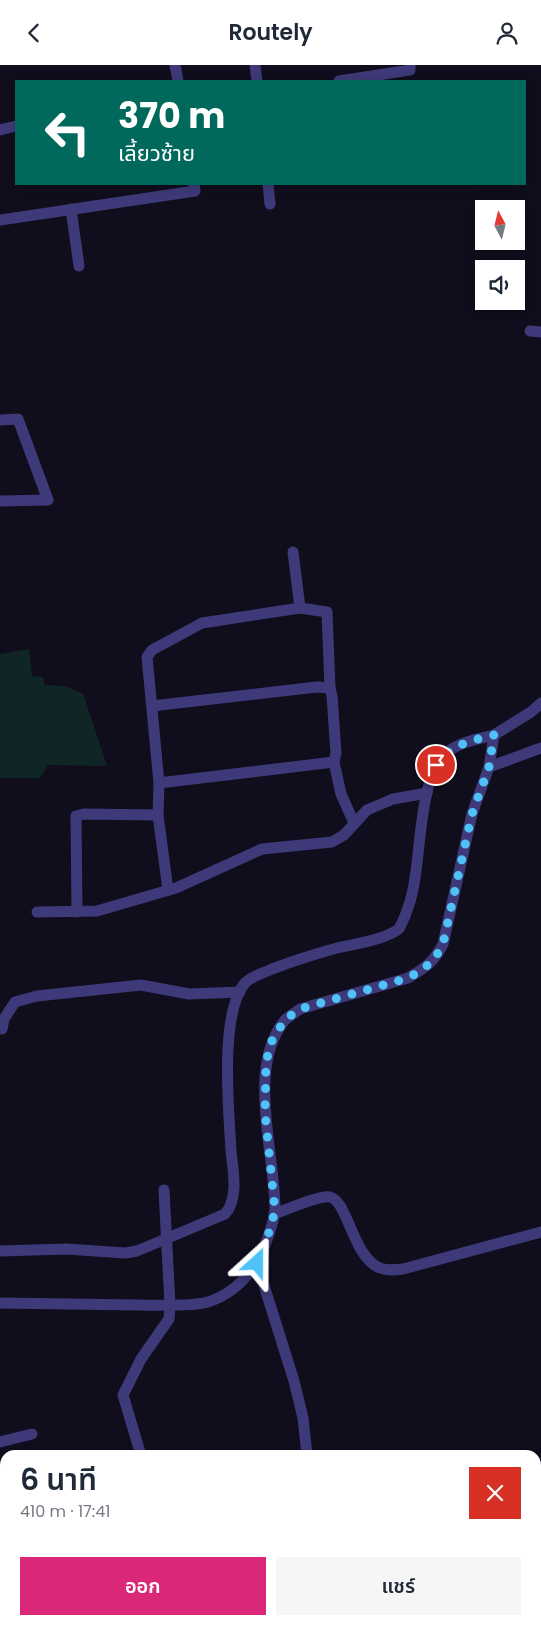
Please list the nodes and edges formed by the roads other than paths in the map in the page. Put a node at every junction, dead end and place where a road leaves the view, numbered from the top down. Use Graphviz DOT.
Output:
graph roads {
  1 [pos="175,65"];
  2 [pos="254,65"];
  3 [pos="410,72"];
  4 [pos="178,80"];
  5 [pos="257,80"];
  6 [pos="347,80"];
  7 [pos="15,127"];
  8 [pos="0,130"];
  9 [pos="194,185"];
  10 [pos="268,185"];
  11 [pos="270,204"];
  12 [pos="70,209"];
  13 [pos="0,220"];
  14 [pos="79,267"];
  15 [pos="0,420"];
  16 [pos="0,501"];
  17 [pos="293,553"];
  18 [pos="300,608"];
  19 [pos="330,688"];
  20 [pos="541,703"];
  21 [pos="152,706"];
  22 [pos="494,735"];
  23 [pos="541,749"];
  24 [pos="334,762"];
  25 [pos="489,767"];
  26 [pos="159,783"];
  27 [pos="426,793"];
  28 [pos="158,815"];
  29 [pos="354,823"];
  30 [pos="168,890"];
  31 [pos="77,911"];
  32 [pos="38,912"];
  33 [pos="240,991"];
  34 [pos="2,1029"];
  35 [pos="164,1189"];
  36 [pos="274,1214"];
  37 [pos="541,1232"];
  38 [pos="167,1237"];
  39 [pos="0,1251"];
  40 [pos="257,1263"];
  41 [pos="0,1303"];
  42 [pos="170,1305"];
  43 [pos="32,1434"];
  44 [pos="0,1442"];
  45 [pos="140,1450"];
  46 [pos="306,1450"];
  1 -- 4 [label="street"];
  2 -- 5 [label="street"];
  3 -- 6 [label="street"];
  7 -- 8 [label="street"];
  9 -- 12 [label="street"];
  10 -- 11 [label="street"];
  12 -- 13 [label="street"];
  12 -- 14 [label="street"];
  15 -- 16 [label="street"];
  17 -- 18 [label="street"];
  18 -- 19 [label="street"];
  18 -- 21 [label="street"];
  19 -- 21 [label="street"];
  19 -- 24 [label="street"];
  20 -- 22 [label="street"];
  21 -- 26 [label="street"];
  22 -- 25 [label="street"];
  22 -- 27 [label="street"];
  23 -- 25 [label="street"];
  24 -- 26 [label="street"];
  24 -- 29 [label="street"];
  25 -- 36 [label="street"];
  26 -- 28 [label="street"];
  27 -- 29 [label="street"];
  27 -- 33 [label="street"];
  28 -- 30 [label="street"];
  28 -- 31 [label="street"];
  29 -- 30 [label="street"];
  30 -- 31 [label="street"];
  31 -- 32 [label="street"];
  33 -- 34 [label="street"];
  33 -- 38 [label="street"];
  35 -- 38 [label="street"];
  36 -- 37 [label="street"];
  36 -- 40 [label="street"];
  38 -- 39 [label="street"];
  38 -- 42 [label="street"];
  40 -- 42 [label="street"];
  40 -- 46 [label="street"];
  41 -- 42 [label="street"];
  42 -- 45 [label="street"];
  43 -- 44 [label="street"];
}
